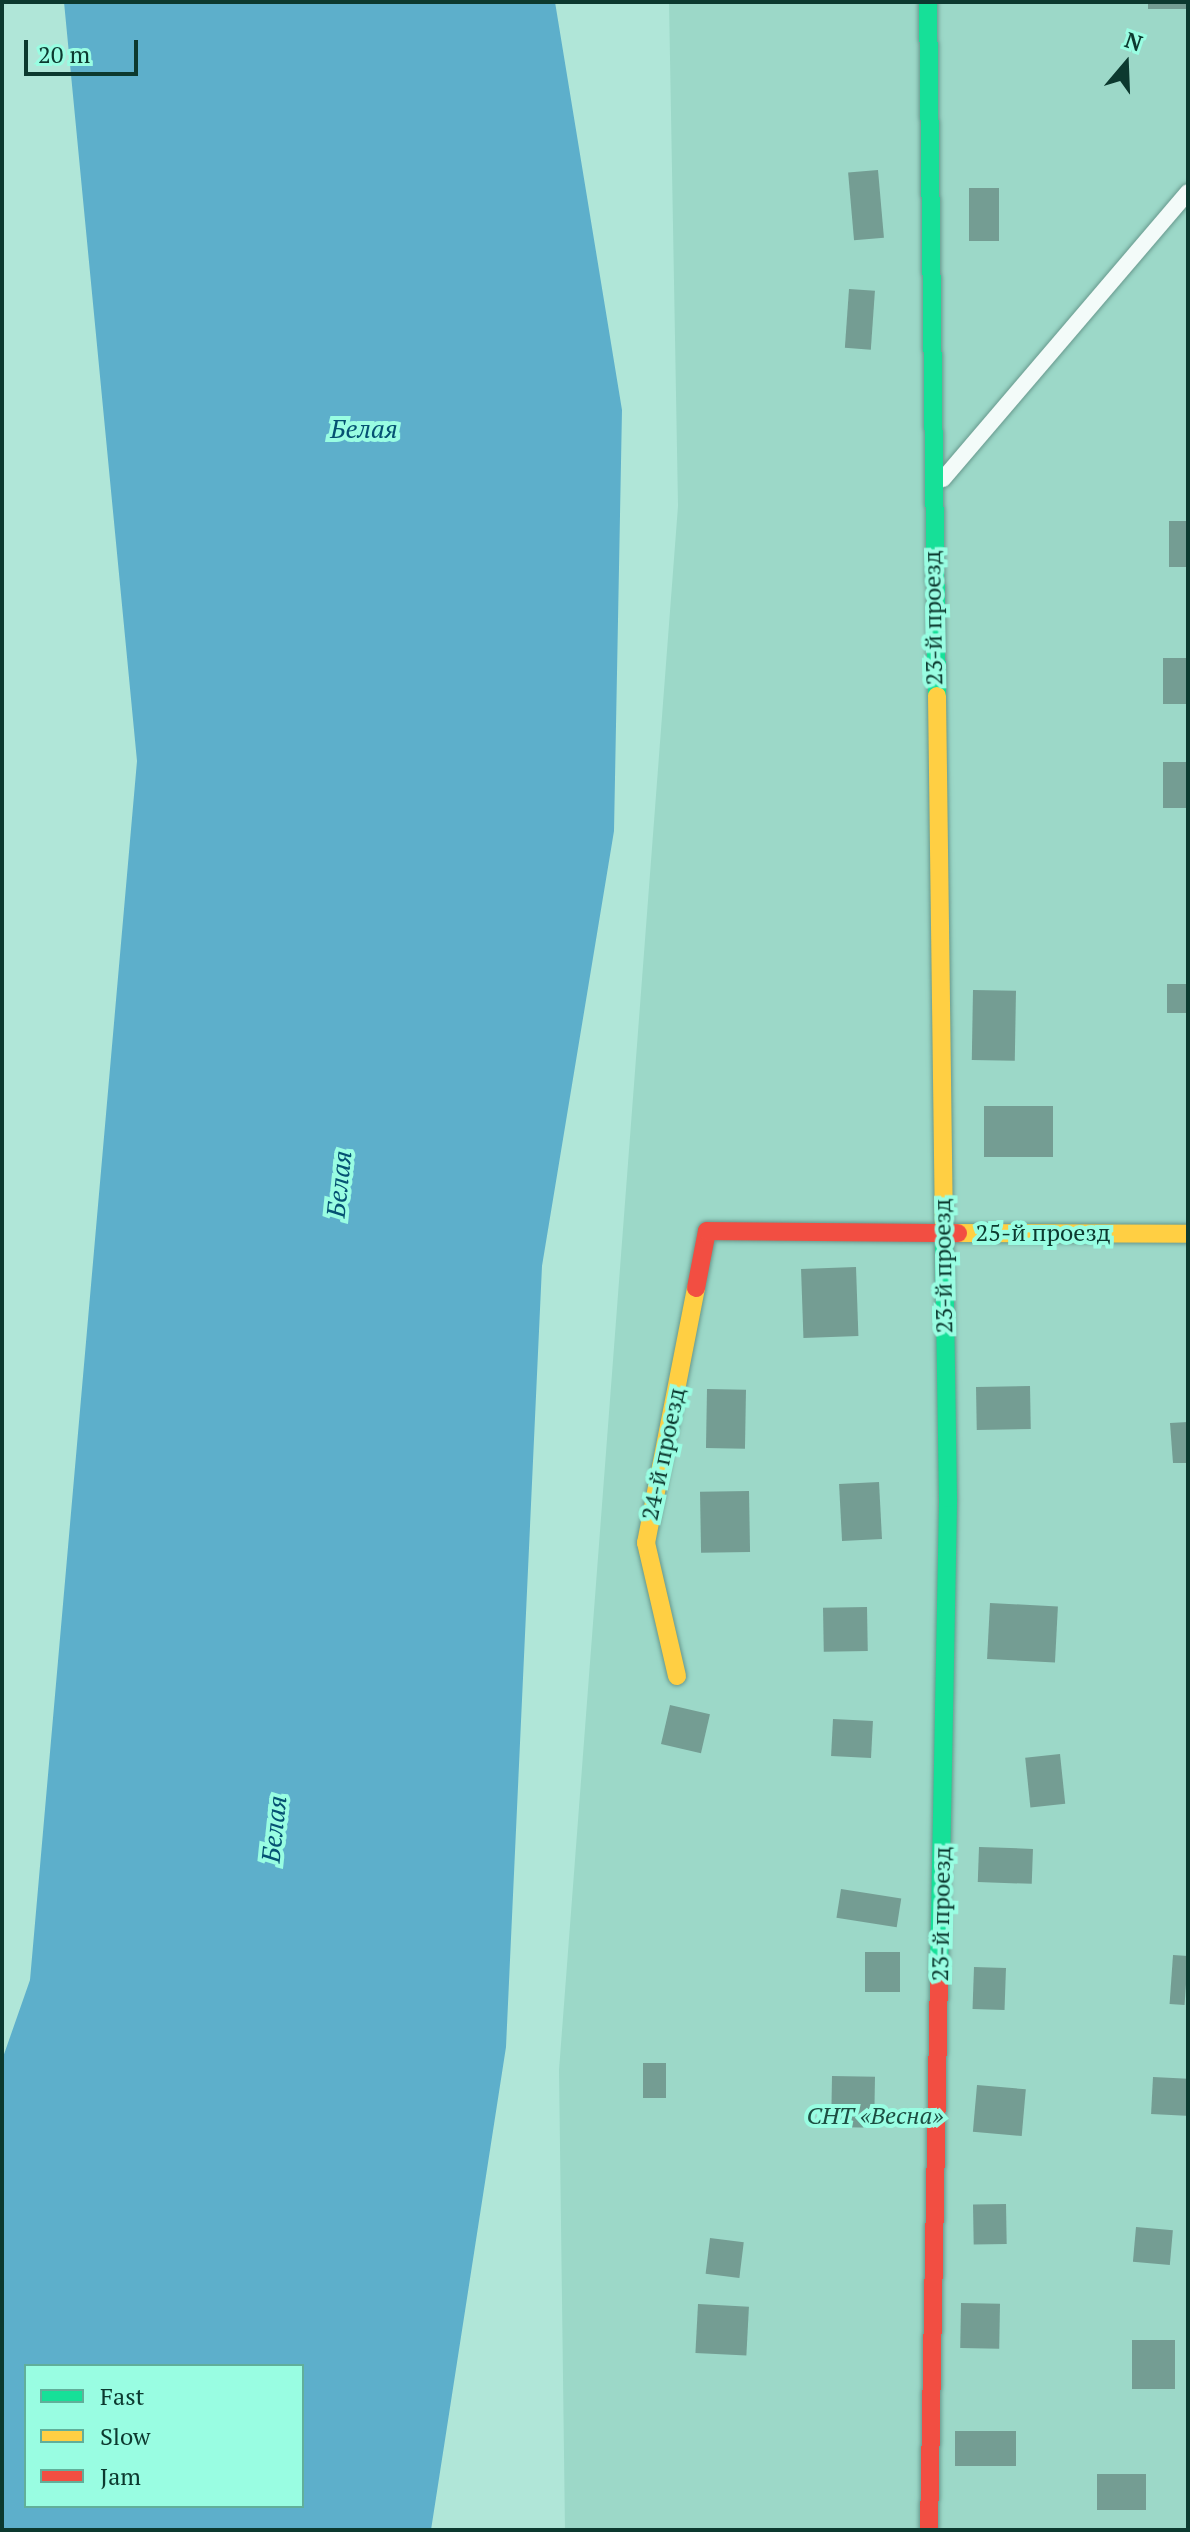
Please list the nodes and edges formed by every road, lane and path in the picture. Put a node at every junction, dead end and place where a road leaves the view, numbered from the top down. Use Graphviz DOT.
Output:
graph roads {
  1 [pos="928,2"];
  2 [pos="1188,192"];
  3 [pos="932,492"];
  4 [pos="707,1231"];
  5 [pos="943,1232"];
  6 [pos="1188,1234"];
  7 [pos="677,1676"];
  8 [pos="929,2530"];
  1 -- 3 [label="street, 23-й проезд"];
  2 -- 3 [label="lane"];
  3 -- 5 [label="street, 23-й проезд"];
  4 -- 5 [label="street, 25-й проезд"];
  4 -- 7 [label="street, 24-й проезд"];
  5 -- 6 [label="street, 25-й проезд"];
  5 -- 8 [label="street, 23-й проезд"];
}
